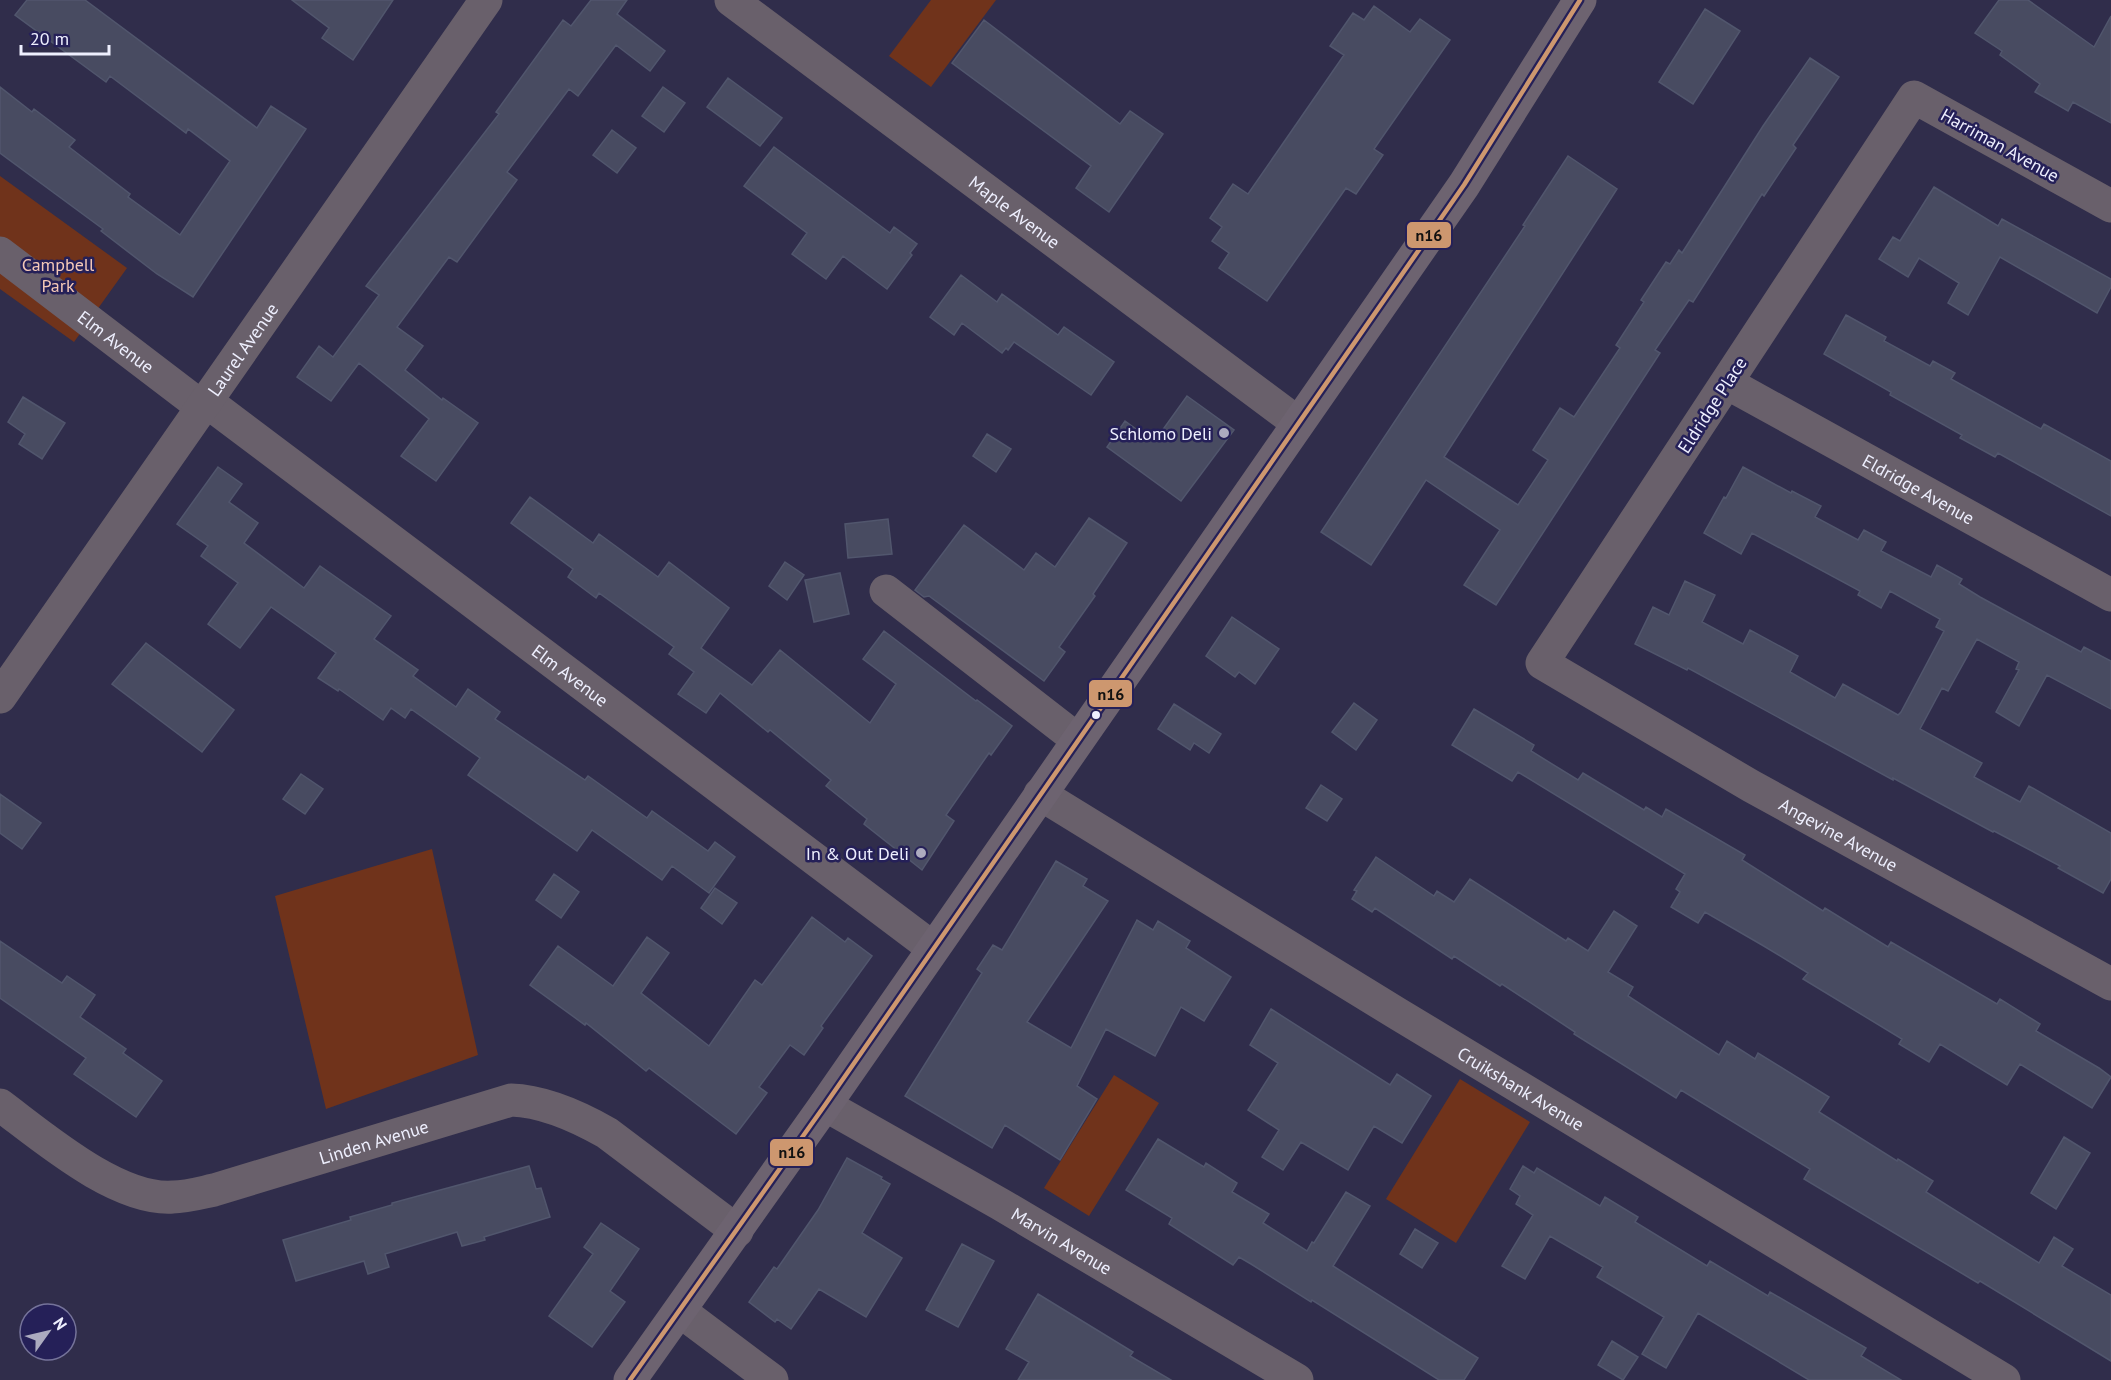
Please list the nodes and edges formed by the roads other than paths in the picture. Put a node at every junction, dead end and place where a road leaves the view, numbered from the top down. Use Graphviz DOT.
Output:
graph roads {
  1 [pos="486,0"];
  2 [pos="731,0"];
  3 [pos="1580,0"];
  4 [pos="1899,121"];
  5 [pos="2111,206"];
  6 [pos="0,253"];
  7 [pos="1727,383"];
  8 [pos="204,404"];
  9 [pos="1298,423"];
  10 [pos="886,591"];
  11 [pos="2111,595"];
  12 [pos="1570,680"];
  13 [pos="0,697"];
  14 [pos="1078,740"];
  15 [pos="1040,794"];
  16 [pos="933,948"];
  17 [pos="2111,984"];
  18 [pos="825,1105"];
  19 [pos="0,1106"];
  20 [pos="737,1231"];
  21 [pos="680,1311"];
  22 [pos="630,1380"];
  23 [pos="772,1380"];
  24 [pos="1297,1380"];
  25 [pos="2004,1380"];
  1 -- 8 [label="street, Laurel Avenue"];
  2 -- 9 [label="street, Maple Avenue"];
  3 -- 9 [label="main road"];
  4 -- 5 [label="street, Harriman Avenue"];
  4 -- 7 [label="street, Eldridge Place"];
  6 -- 8 [label="street, Elm Avenue"];
  7 -- 11 [label="street, Eldridge Avenue"];
  7 -- 12 [label="street, Eldridge Place"];
  8 -- 13 [label="street, Laurel Avenue"];
  8 -- 16 [label="street, Elm Avenue"];
  9 -- 14 [label="main road"];
  10 -- 14 [label="street"];
  12 -- 17 [label="street, Angevine Avenue"];
  14 -- 15 [label="main road"];
  15 -- 16 [label="main road"];
  15 -- 25 [label="street, Cruikshank Avenue"];
  16 -- 18 [label="main road"];
  18 -- 20 [label="main road"];
  18 -- 24 [label="street, Marvin Avenue"];
  19 -- 20 [label="street, Linden Avenue"];
  20 -- 21 [label="main road"];
  21 -- 22 [label="main road"];
  21 -- 23 [label="street"];
}
